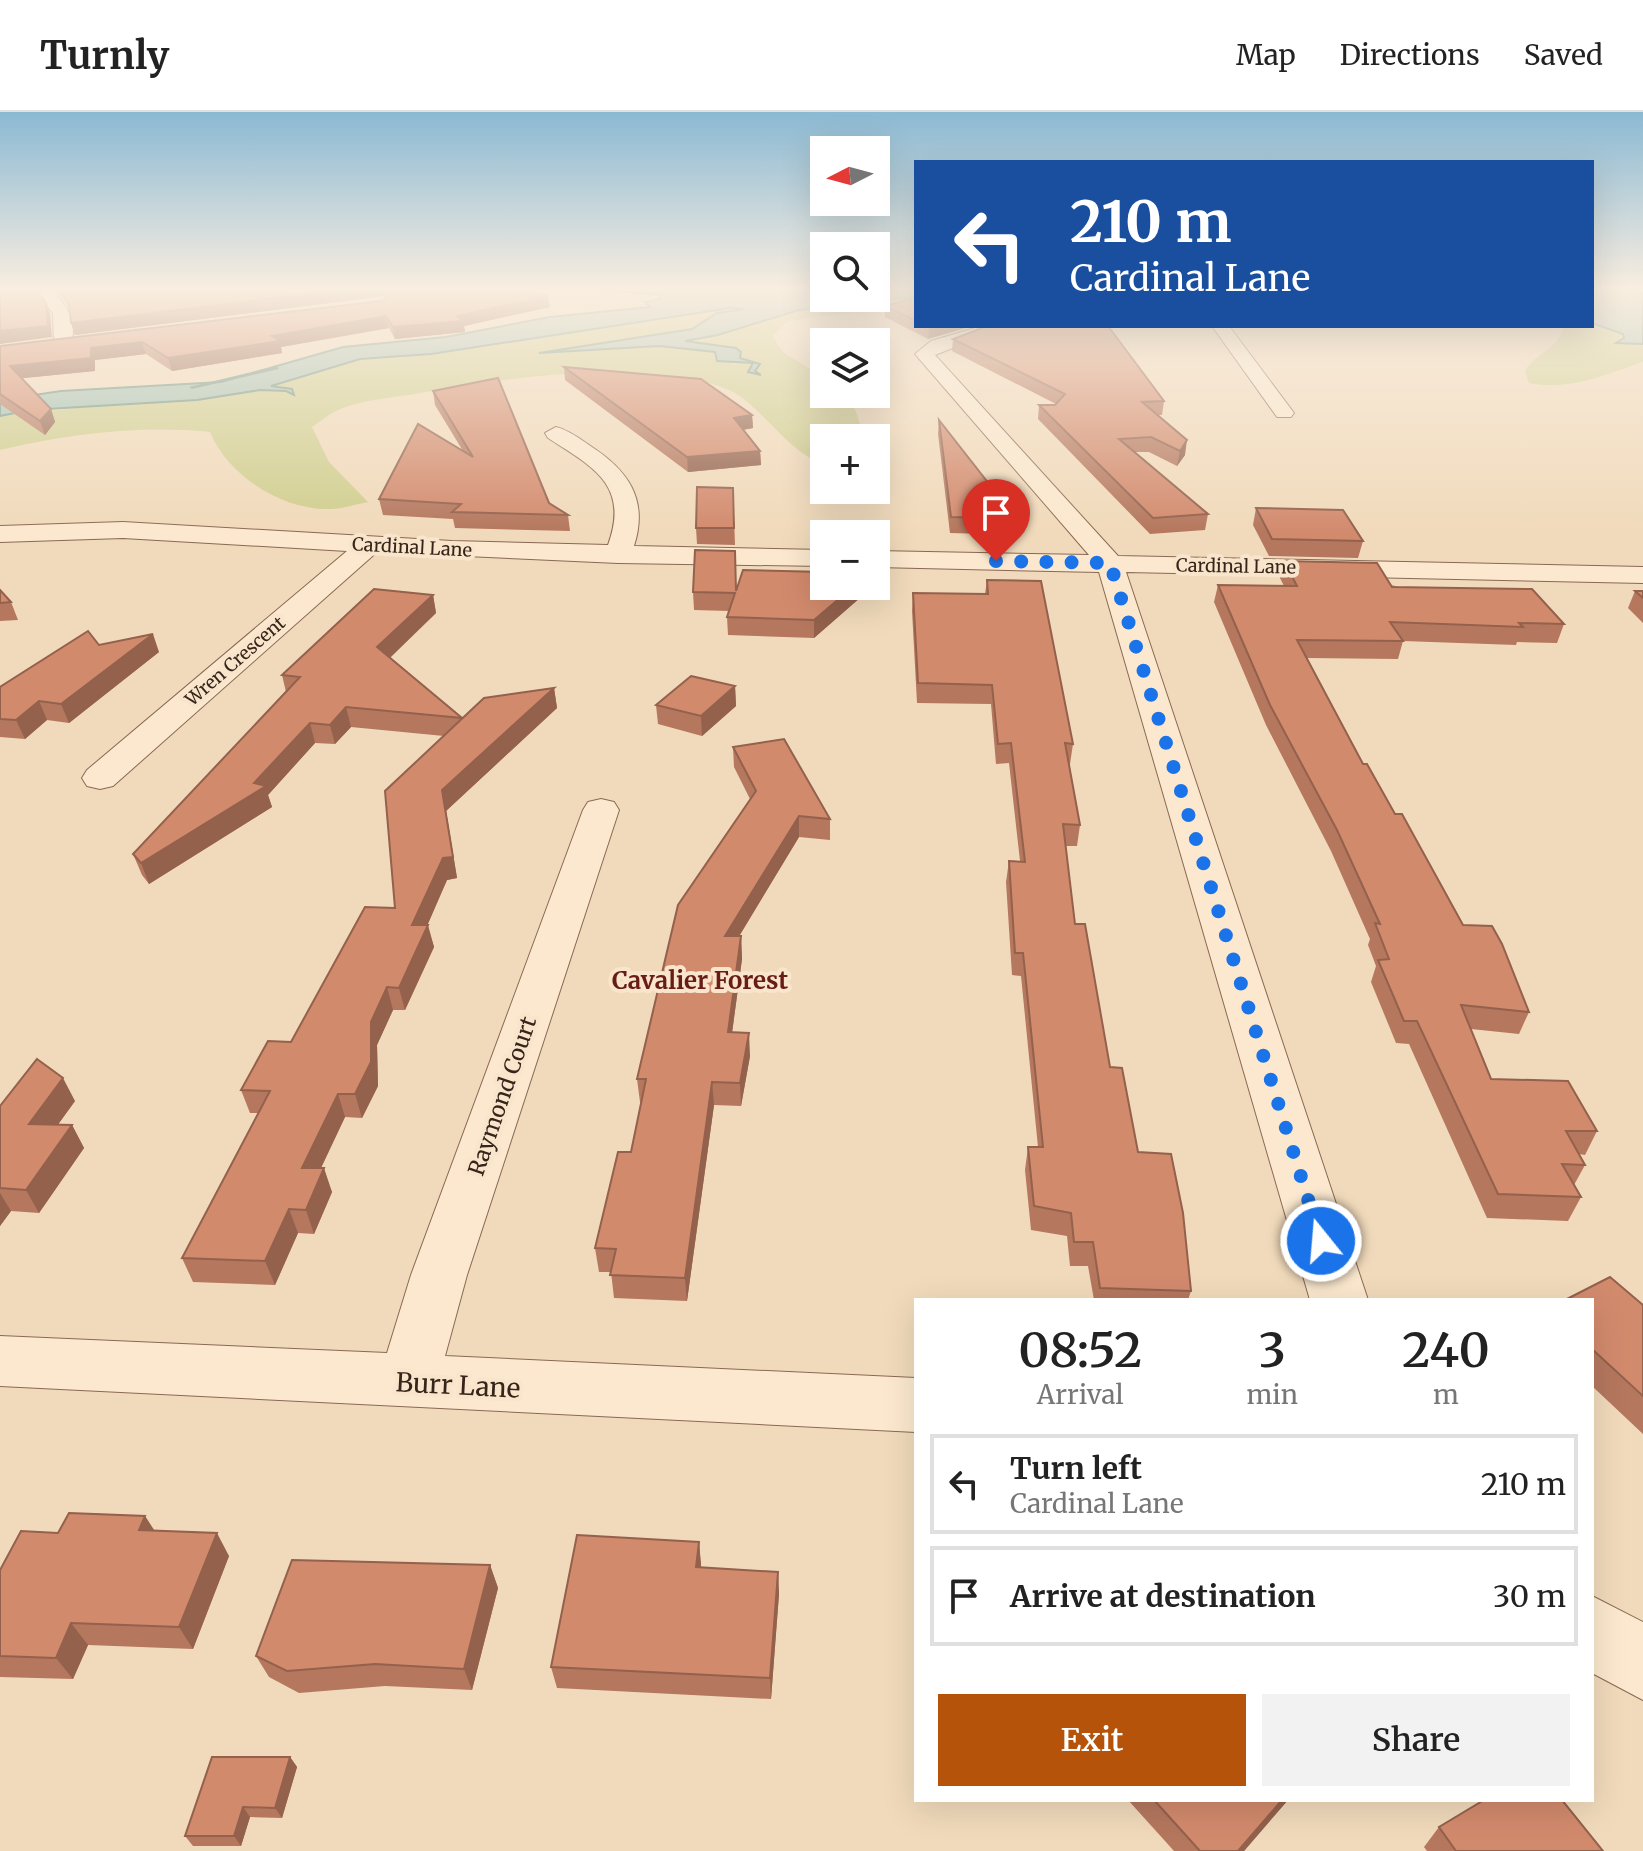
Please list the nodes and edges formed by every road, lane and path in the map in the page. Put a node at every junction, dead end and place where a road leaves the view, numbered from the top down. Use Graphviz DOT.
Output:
graph roads {
  1 [pos="937,370"];
  2 [pos="1252,370"];
  3 [pos="1284,413"];
  4 [pos="556,433"];
  5 [pos="0,534"];
  6 [pos="370,545"];
  7 [pos="618,555"];
  8 [pos="810,558"];
  9 [pos="890,559"];
  10 [pos="1110,563"];
  11 [pos="1643,575"];
  12 [pos="100,778"];
  13 [pos="601,810"];
  14 [pos="1338,1298"];
  15 [pos="0,1361"];
  16 [pos="408,1383"];
  17 [pos="914,1405"];
  18 [pos="1594,1632"];
  19 [pos="1643,1664"];
  1 -- 10 [label="street"];
  2 -- 3 [label="street"];
  4 -- 7 [label="street"];
  5 -- 6 [label="street, Cardinal Lane"];
  6 -- 7 [label="street, Cardinal Lane"];
  6 -- 12 [label="street, Wren Crescent"];
  7 -- 8 [label="street, Cardinal Lane"];
  9 -- 10 [label="street, Cardinal Lane"];
  10 -- 11 [label="street, Cardinal Lane"];
  10 -- 14 [label="street"];
  13 -- 16 [label="street, Raymond Court"];
  15 -- 16 [label="street, Burr Lane"];
  16 -- 17 [label="street, Burr Lane"];
  18 -- 19 [label="street"];
}
